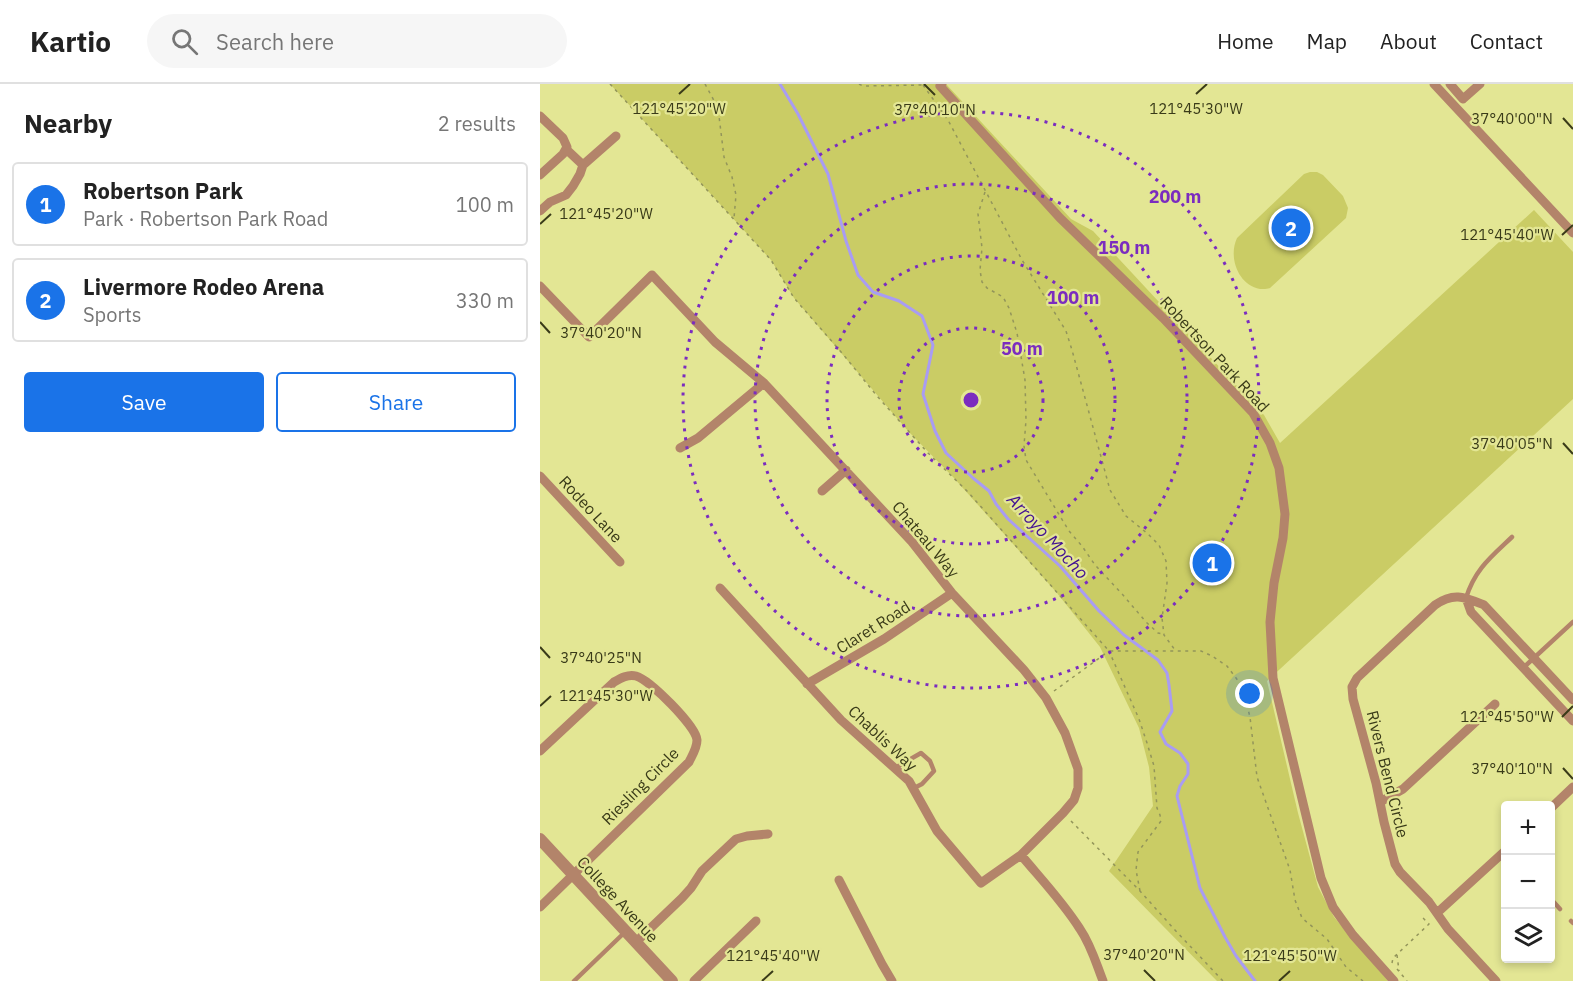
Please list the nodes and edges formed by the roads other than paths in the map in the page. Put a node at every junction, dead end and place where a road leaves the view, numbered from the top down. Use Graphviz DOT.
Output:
graph roads {
  1 [pos="1434,84"];
  2 [pos="1450,84"];
  3 [pos="1480,84"];
  4 [pos="940,85"];
  5 [pos="540,116"];
  6 [pos="616,135"];
  7 [pos="566,149"];
  8 [pos="584,165"];
  9 [pos="540,175"];
  10 [pos="540,211"];
  11 [pos="1573,233"];
  12 [pos="540,286"];
  13 [pos="764,383"];
  14 [pos="680,448"];
  15 [pos="846,470"];
  16 [pos="540,476"];
  17 [pos="822,491"];
  18 [pos="1512,537"];
  19 [pos="620,562"];
  20 [pos="720,588"];
  21 [pos="952,593"];
  22 [pos="1466,598"];
  23 [pos="1573,622"];
  24 [pos="1534,658"];
  25 [pos="1523,668"];
  26 [pos="807,684"];
  27 [pos="1573,700"];
  28 [pos="1495,704"];
  29 [pos="1573,721"];
  30 [pos="540,750"];
  31 [pos="895,768"];
  32 [pos="914,788"];
  33 [pos="1572,792"];
  34 [pos="1380,802"];
  35 [pos="1555,805"];
  36 [pos="768,834"];
  37 [pos="540,839"];
  38 [pos="1501,854"];
  39 [pos="1021,855"];
  40 [pos="572,874"];
  41 [pos="839,880"];
  42 [pos="1555,903"];
  43 [pos="540,907"];
  44 [pos="1560,909"];
  45 [pos="1435,911"];
  46 [pos="756,921"];
  47 [pos="626,931"];
  48 [pos="636,942"];
  49 [pos="666,979"];
  50 [pos="573,981"];
  51 [pos="694,981"];
  52 [pos="892,981"];
  53 [pos="1102,981"];
  54 [pos="1394,981"];
  55 [pos="1496,981"];
  1 -- 11 [label="street"];
  2 -- 3 [label="street"];
  4 -- 54 [label="street, Robertson Park Road"];
  5 -- 7 [label="street"];
  6 -- 8 [label="street"];
  7 -- 8 [label="street"];
  7 -- 9 [label="street"];
  8 -- 10 [label="street"];
  12 -- 13 [label="street, Chateau Way"];
  13 -- 14 [label="street"];
  13 -- 15 [label="street, Chateau Way"];
  15 -- 17 [label="street"];
  15 -- 21 [label="street, Chateau Way"];
  16 -- 19 [label="street, Rodeo Lane"];
  18 -- 22 [label="lane"];
  20 -- 26 [label="street, Chablis Way"];
  21 -- 26 [label="street, Claret Road"];
  21 -- 39 [label="street, Chateau Way"];
  22 -- 24 [label="street"];
  22 -- 25 [label="street"];
  22 -- 34 [label="street, Rivers Bend Circle"];
  23 -- 24 [label="lane"];
  24 -- 25 [label="lane"];
  24 -- 27 [label="street"];
  25 -- 29 [label="street"];
  26 -- 31 [label="street, Chablis Way"];
  28 -- 34 [label="street"];
  30 -- 40 [label="street, Riesling Circle"];
  31 -- 32 [label="street, Chablis Way"];
  31 -- 32 [label="lane"];
  32 -- 39 [label="street, Chablis Way"];
  33 -- 35 [label="street"];
  34 -- 45 [label="street, Rivers Bend Circle"];
  36 -- 48 [label="street"];
  37 -- 40 [label="street, College Avenue"];
  38 -- 45 [label="street"];
  39 -- 53 [label="street"];
  40 -- 43 [label="street"];
  40 -- 47 [label="street, College Avenue"];
  41 -- 52 [label="street"];
  42 -- 44 [label="lane"];
  45 -- 55 [label="street, Rivers Bend Circle"];
  46 -- 51 [label="street"];
  47 -- 48 [label="street, College Avenue"];
  47 -- 50 [label="lane"];
  48 -- 49 [label="street, College Avenue"];
}
